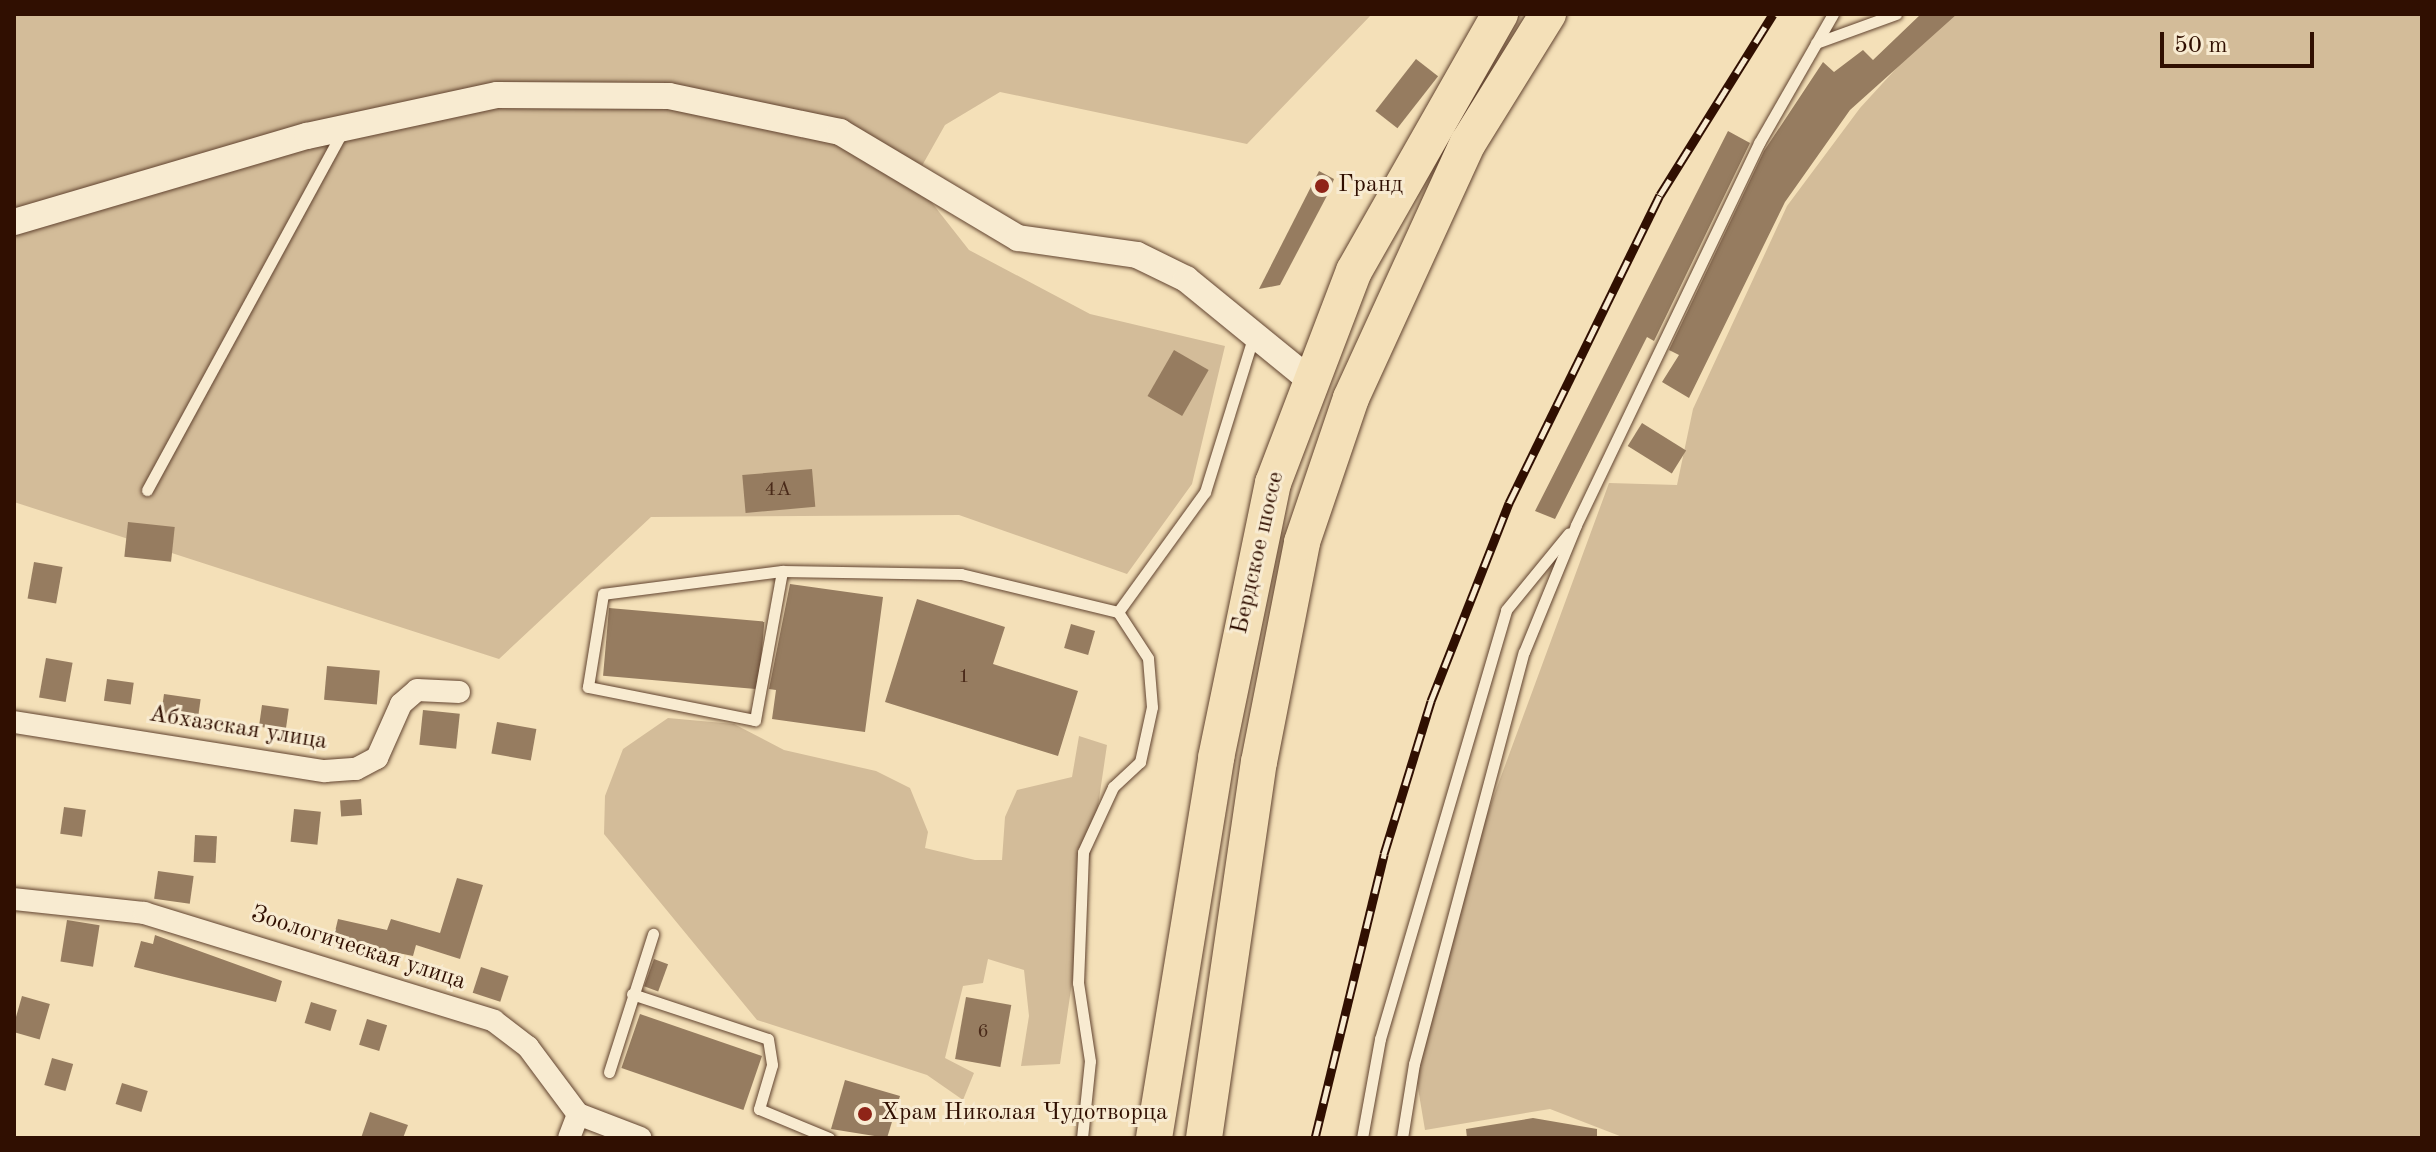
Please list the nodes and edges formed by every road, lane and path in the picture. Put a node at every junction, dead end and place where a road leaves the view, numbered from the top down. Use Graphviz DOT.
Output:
graph roads {
  1 [pos="1500,14"];
  2 [pos="1548,14"];
  3 [pos="1833,14"];
  4 [pos="1896,14"];
  5 [pos="1816,43"];
  6 [pos="344,128"];
  7 [pos="14,222"];
  8 [pos="1254,335"];
  9 [pos="1310,380"];
  10 [pos="147,490"];
  11 [pos="1576,525"];
  12 [pos="782,571"];
  13 [pos="1118,612"];
  14 [pos="459,692"];
  15 [pos="14,722"];
  16 [pos="1216,758"];
  17 [pos="1259,762"];
  18 [pos="14,899"];
  19 [pos="653,934"];
  20 [pos="632,994"];
  21 [pos="609,1072"];
  22 [pos="578,1114"];
  23 [pos="569,1138"];
  24 [pos="641,1138"];
  25 [pos="829,1138"];
  26 [pos="1082,1138"];
  27 [pos="1154,1138"];
  28 [pos="1204,1138"];
  29 [pos="1362,1138"];
  30 [pos="1402,1138"];
  1 -- 9 [label="highway, Бердское шоссе"];
  2 -- 17 [label="highway, Бердское шоссе"];
  3 -- 5 [label="lane"];
  4 -- 5 [label="lane"];
  5 -- 11 [label="lane"];
  6 -- 7 [label="street"];
  6 -- 8 [label="street"];
  6 -- 10 [label="lane"];
  8 -- 9 [label="street"];
  8 -- 13 [label="lane"];
  9 -- 16 [label="highway, Бердское шоссе"];
  11 -- 29 [label="lane"];
  11 -- 30 [label="lane"];
  12 -- 12 [label="lane"];
  12 -- 13 [label="lane"];
  13 -- 26 [label="lane"];
  14 -- 15 [label="street, Абхазская улица"];
  16 -- 17 [label="highway"];
  16 -- 27 [label="highway, Бердское шоссе"];
  17 -- 28 [label="highway, Бердское шоссе"];
  18 -- 22 [label="street, Зоологическая улица"];
  19 -- 20 [label="lane"];
  20 -- 21 [label="lane"];
  20 -- 25 [label="lane"];
  22 -- 23 [label="street"];
  22 -- 24 [label="street"];
}
